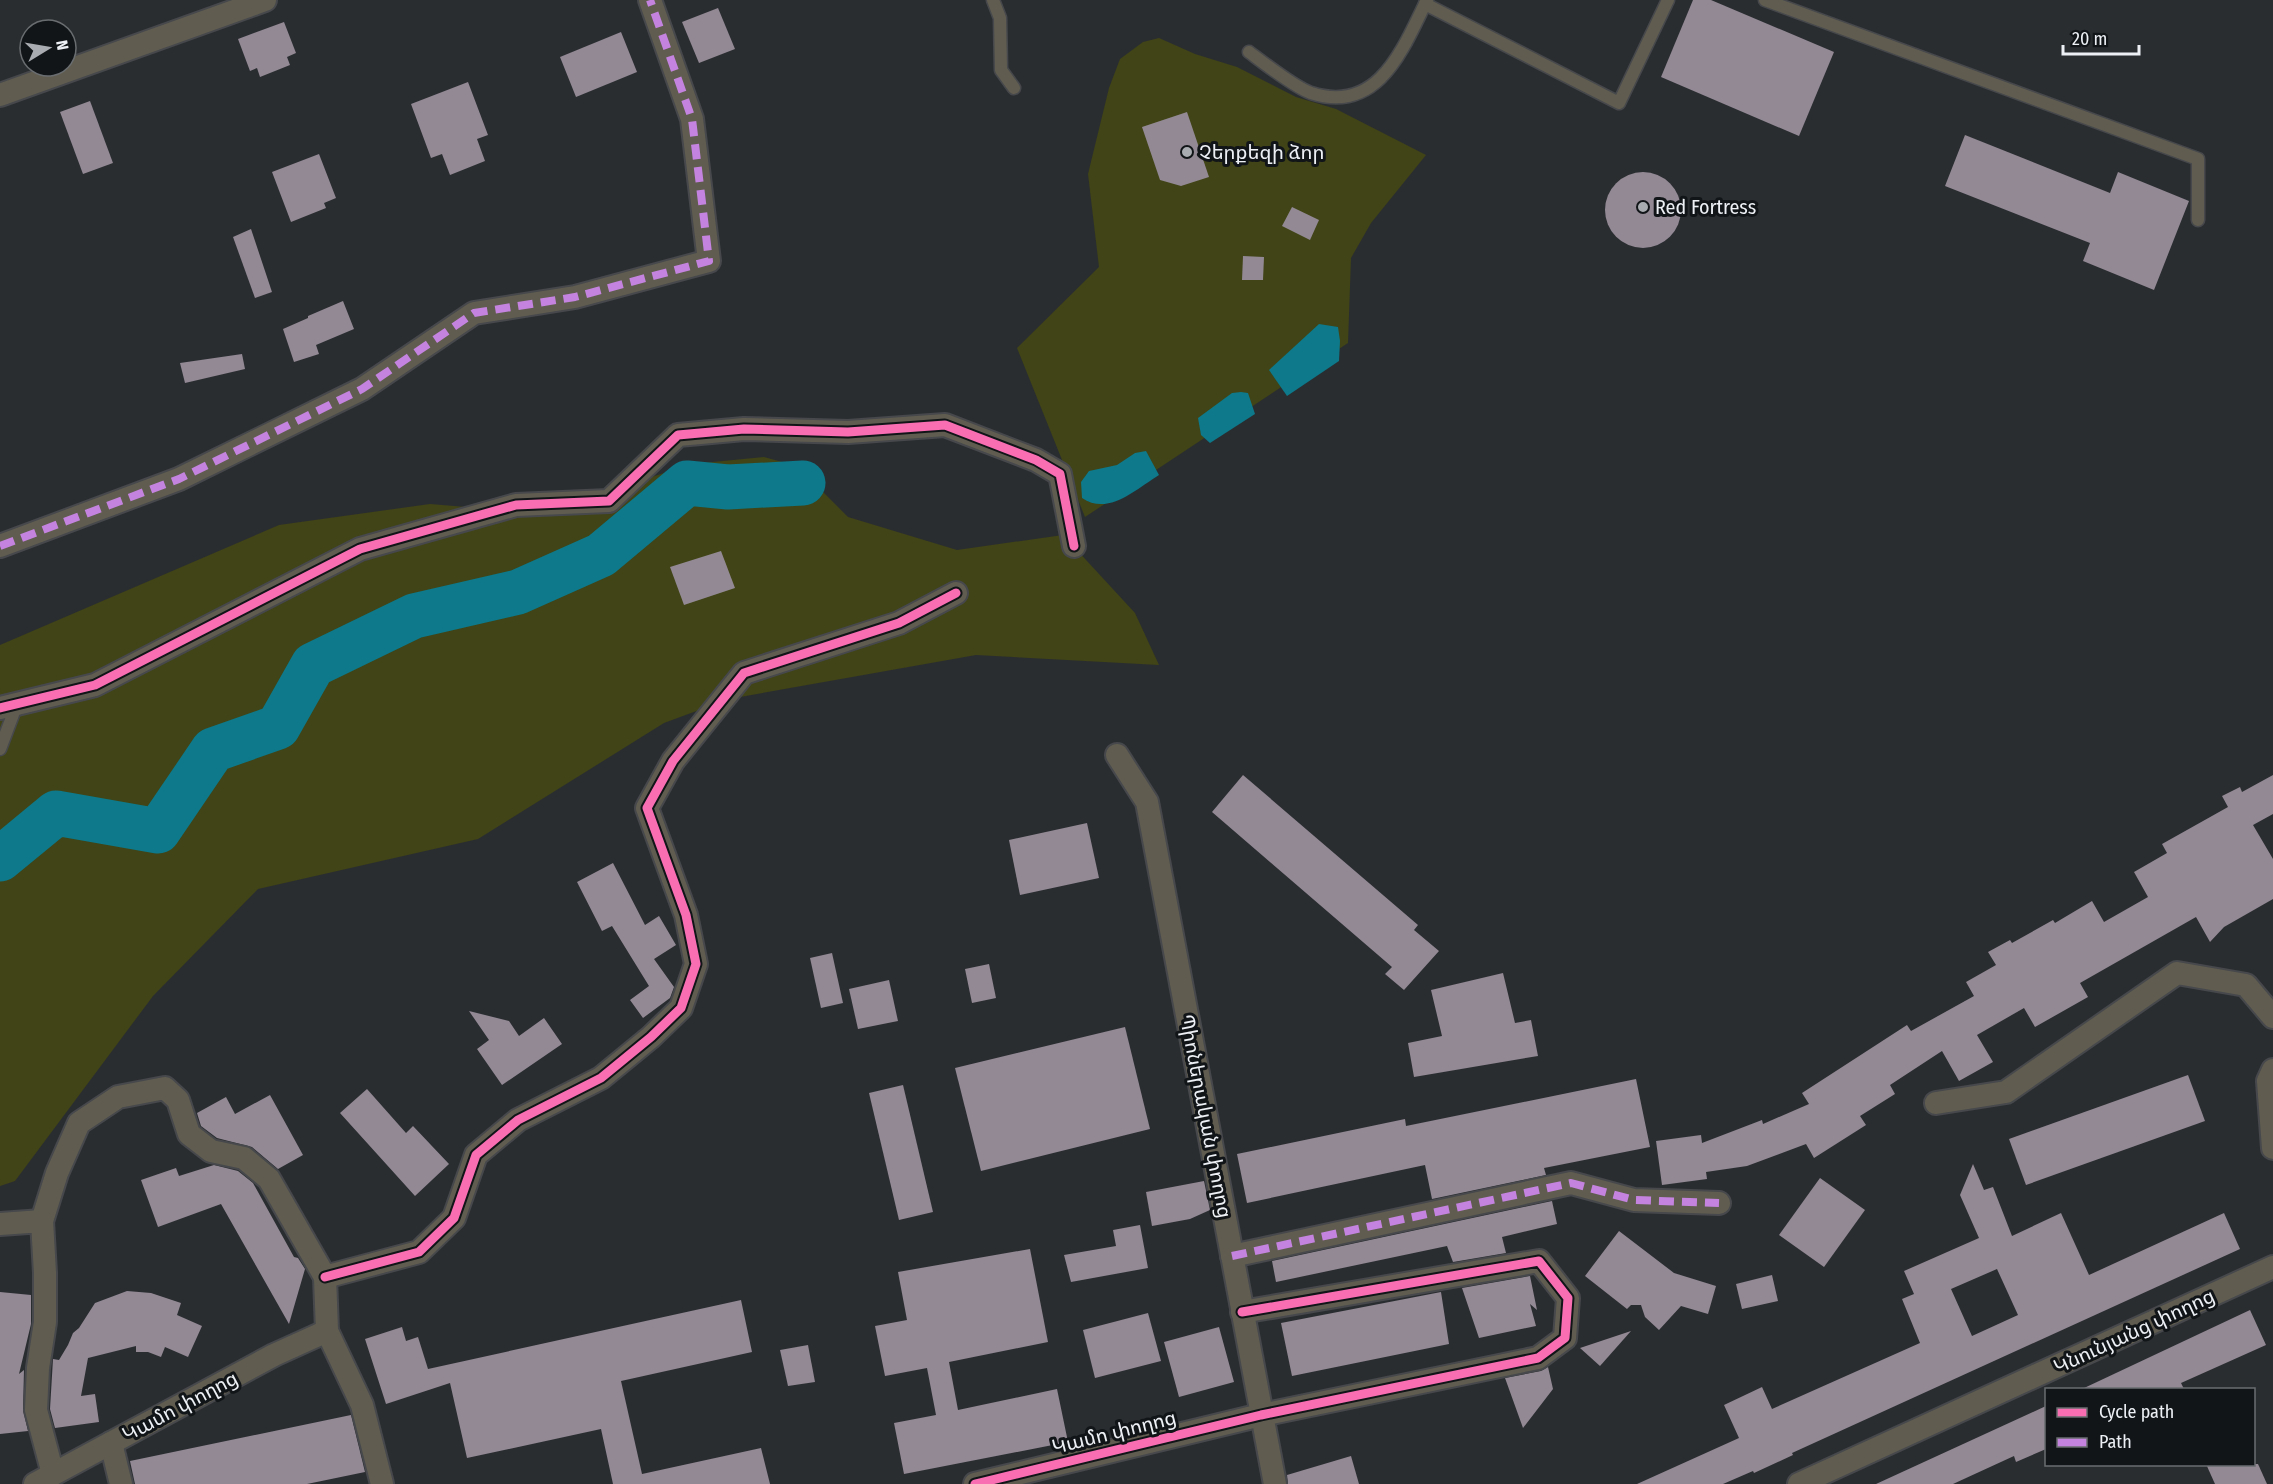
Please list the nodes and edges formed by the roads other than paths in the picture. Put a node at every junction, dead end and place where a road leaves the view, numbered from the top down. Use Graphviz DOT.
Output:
graph roads {
  1 [pos="265,0"];
  2 [pos="650,0"];
  3 [pos="993,0"];
  4 [pos="1668,0"];
  5 [pos="1765,0"];
  6 [pos="1426,2"];
  7 [pos="1249,52"];
  8 [pos="1014,88"];
  9 [pos="0,95"];
  10 [pos="2198,220"];
  11 [pos="0,546"];
  12 [pos="1074,546"];
  13 [pos="956,593"];
  14 [pos="9,706"];
  15 [pos="0,749"];
  16 [pos="1117,754"];
  17 [pos="2273,1017"];
  18 [pos="2273,1070"];
  19 [pos="1936,1103"];
  20 [pos="2273,1148"];
  21 [pos="1719,1203"];
  22 [pos="42,1221"];
  23 [pos="0,1224"];
  24 [pos="1232,1256"];
  25 [pos="2273,1267"];
  26 [pos="325,1277"];
  27 [pos="1242,1312"];
  28 [pos="327,1331"];
  29 [pos="1262,1415"];
  30 [pos="111,1443"];
  31 [pos="44,1479"];
  32 [pos="121,1484"];
  33 [pos="382,1484"];
  34 [pos="975,1484"];
  35 [pos="1275,1484"];
  36 [pos="1799,1484"];
  1 -- 9 [label="street"];
  2 -- 11 [label="street"];
  3 -- 8 [label="lane"];
  4 -- 6 [label="lane"];
  5 -- 10 [label="lane"];
  6 -- 7 [label="lane"];
  12 -- 14 [label="street"];
  13 -- 26 [label="street"];
  14 -- 15 [label="lane"];
  16 -- 24 [label="street, Պիոներական փողոց"];
  17 -- 19 [label="street"];
  18 -- 20 [label="street"];
  21 -- 24 [label="street"];
  22 -- 23 [label="street"];
  22 -- 26 [label="street"];
  22 -- 31 [label="street"];
  24 -- 27 [label="street, Պիոներական փողոց"];
  25 -- 36 [label="street, Կնունյանց փողոց"];
  26 -- 28 [label="street"];
  27 -- 29 [label="street, Պիոներական փողոց"];
  27 -- 29 [label="street, Կամո փողոց"];
  28 -- 30 [label="street, Կամո փողոց"];
  28 -- 33 [label="street"];
  29 -- 34 [label="street, Կամո փողոց"];
  29 -- 35 [label="street, Պիոներական փողոց"];
  30 -- 31 [label="street, Կամո փողոց"];
  30 -- 32 [label="street"];
}
